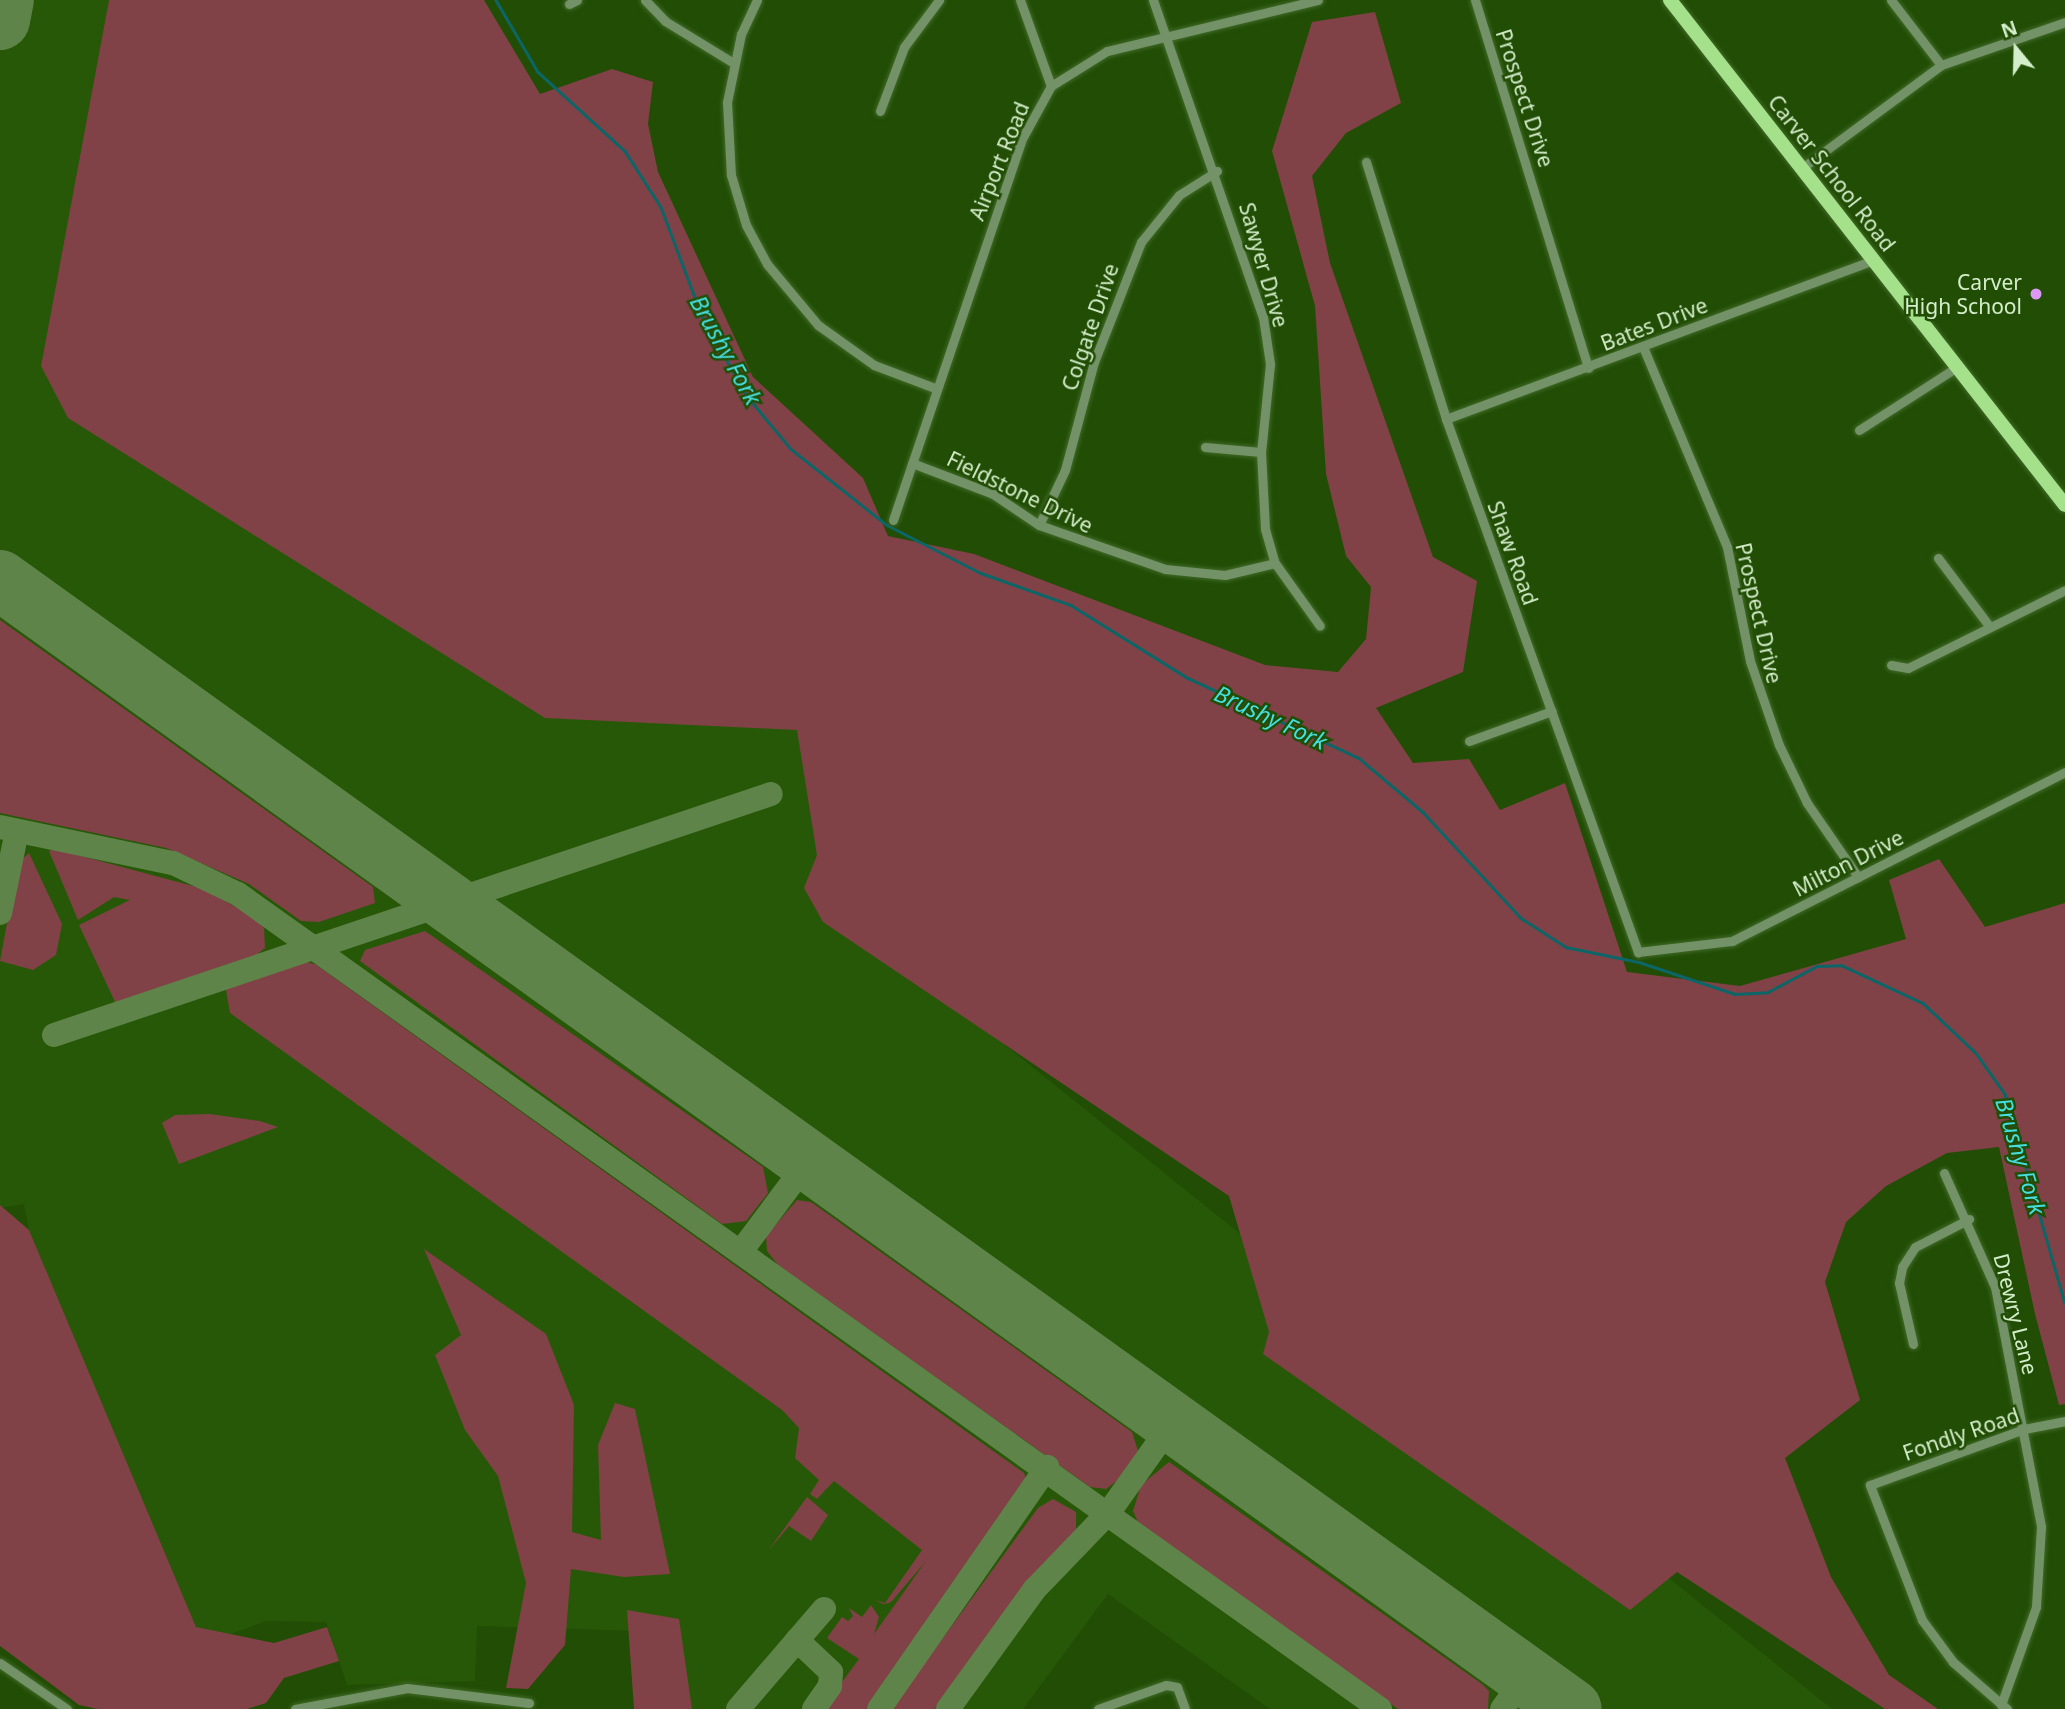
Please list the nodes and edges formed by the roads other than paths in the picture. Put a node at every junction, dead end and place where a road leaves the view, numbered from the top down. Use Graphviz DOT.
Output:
graph roads {
  1 [pos="645,0"];
  2 [pos="757,0"];
  3 [pos="939,0"];
  4 [pos="1020,0"];
  5 [pos="1153,0"];
  6 [pos="1318,0"];
  7 [pos="1475,0"];
  8 [pos="1670,0"];
  9 [pos="1891,0"];
  10 [pos="2065,22"];
  11 [pos="1164,35"];
  12 [pos="733,62"];
  13 [pos="1941,65"];
  14 [pos="1051,86"];
  15 [pos="880,111"];
  16 [pos="1366,162"];
  17 [pos="1802,169"];
  18 [pos="1217,171"];
  19 [pos="1873,260"];
  20 [pos="1643,347"];
  21 [pos="1957,367"];
  22 [pos="1588,368"];
  23 [pos="935,388"];
  24 [pos="1446,419"];
  25 [pos="1859,430"];
  26 [pos="1205,447"];
  27 [pos="1261,452"];
  28 [pos="912,463"];
  29 [pos="2065,505"];
  30 [pos="893,520"];
  31 [pos="1039,525"];
  32 [pos="1938,558"];
  33 [pos="1275,563"];
  34 [pos="2065,590"];
  35 [pos="1320,626"];
  36 [pos="1990,627"];
  37 [pos="1891,665"];
  38 [pos="1552,711"];
  39 [pos="1469,741"];
  40 [pos="2065,772"];
  41 [pos="1858,877"];
  42 [pos="1638,952"];
  43 [pos="1944,1173"];
  44 [pos="1969,1219"];
  45 [pos="1913,1344"];
  46 [pos="2065,1421"];
  47 [pos="2024,1429"];
  48 [pos="0,1662"];
  49 [pos="529,1703"];
  50 [pos="2004,1707"];
  51 [pos="67,1709"];
  52 [pos="295,1709"];
  53 [pos="1098,1709"];
  54 [pos="1185,1709"];
  1 -- 12 [label="street"];
  2 -- 12 [label="street"];
  3 -- 15 [label="street"];
  4 -- 14 [label="street"];
  5 -- 11 [label="street, Sawyer Drive"];
  6 -- 11 [label="street, Airport Road"];
  7 -- 22 [label="street, Prospect Drive"];
  8 -- 17 [label="main road, Carver School Road"];
  9 -- 13 [label="street"];
  10 -- 13 [label="street"];
  11 -- 14 [label="street, Airport Road"];
  11 -- 18 [label="street, Sawyer Drive"];
  12 -- 23 [label="street"];
  13 -- 17 [label="street"];
  14 -- 23 [label="street, Airport Road"];
  16 -- 24 [label="street, Shaw Road"];
  17 -- 19 [label="main road, Carver School Road"];
  18 -- 27 [label="street, Sawyer Drive"];
  18 -- 31 [label="street, Colgate Drive"];
  19 -- 20 [label="street, Bates Drive"];
  19 -- 21 [label="main road, Carver School Road"];
  20 -- 22 [label="street, Bates Drive"];
  20 -- 41 [label="street, Prospect Drive"];
  21 -- 25 [label="street"];
  21 -- 29 [label="main road, Carver School Road"];
  22 -- 24 [label="street, Bates Drive"];
  23 -- 28 [label="street, Airport Road"];
  24 -- 38 [label="street, Shaw Road"];
  26 -- 27 [label="street"];
  27 -- 33 [label="street, Sawyer Drive"];
  28 -- 30 [label="street, Airport Road"];
  28 -- 31 [label="street, Fieldstone Drive"];
  31 -- 33 [label="street, Fieldstone Drive"];
  32 -- 36 [label="street"];
  33 -- 35 [label="street, Sawyer Drive"];
  34 -- 36 [label="street"];
  36 -- 37 [label="street"];
  38 -- 39 [label="street"];
  38 -- 42 [label="street, Shaw Road"];
  40 -- 41 [label="street, Milton Drive"];
  41 -- 42 [label="street, Milton Drive"];
  43 -- 44 [label="street, Drewry Lane"];
  44 -- 45 [label="street"];
  44 -- 47 [label="street, Drewry Lane"];
  46 -- 47 [label="street, Fondly Road"];
  47 -- 50 [label="street, Drewry Lane"];
  47 -- 50 [label="street, Fondly Road"];
  48 -- 51 [label="street"];
  49 -- 52 [label="street"];
  53 -- 54 [label="street"];
}
